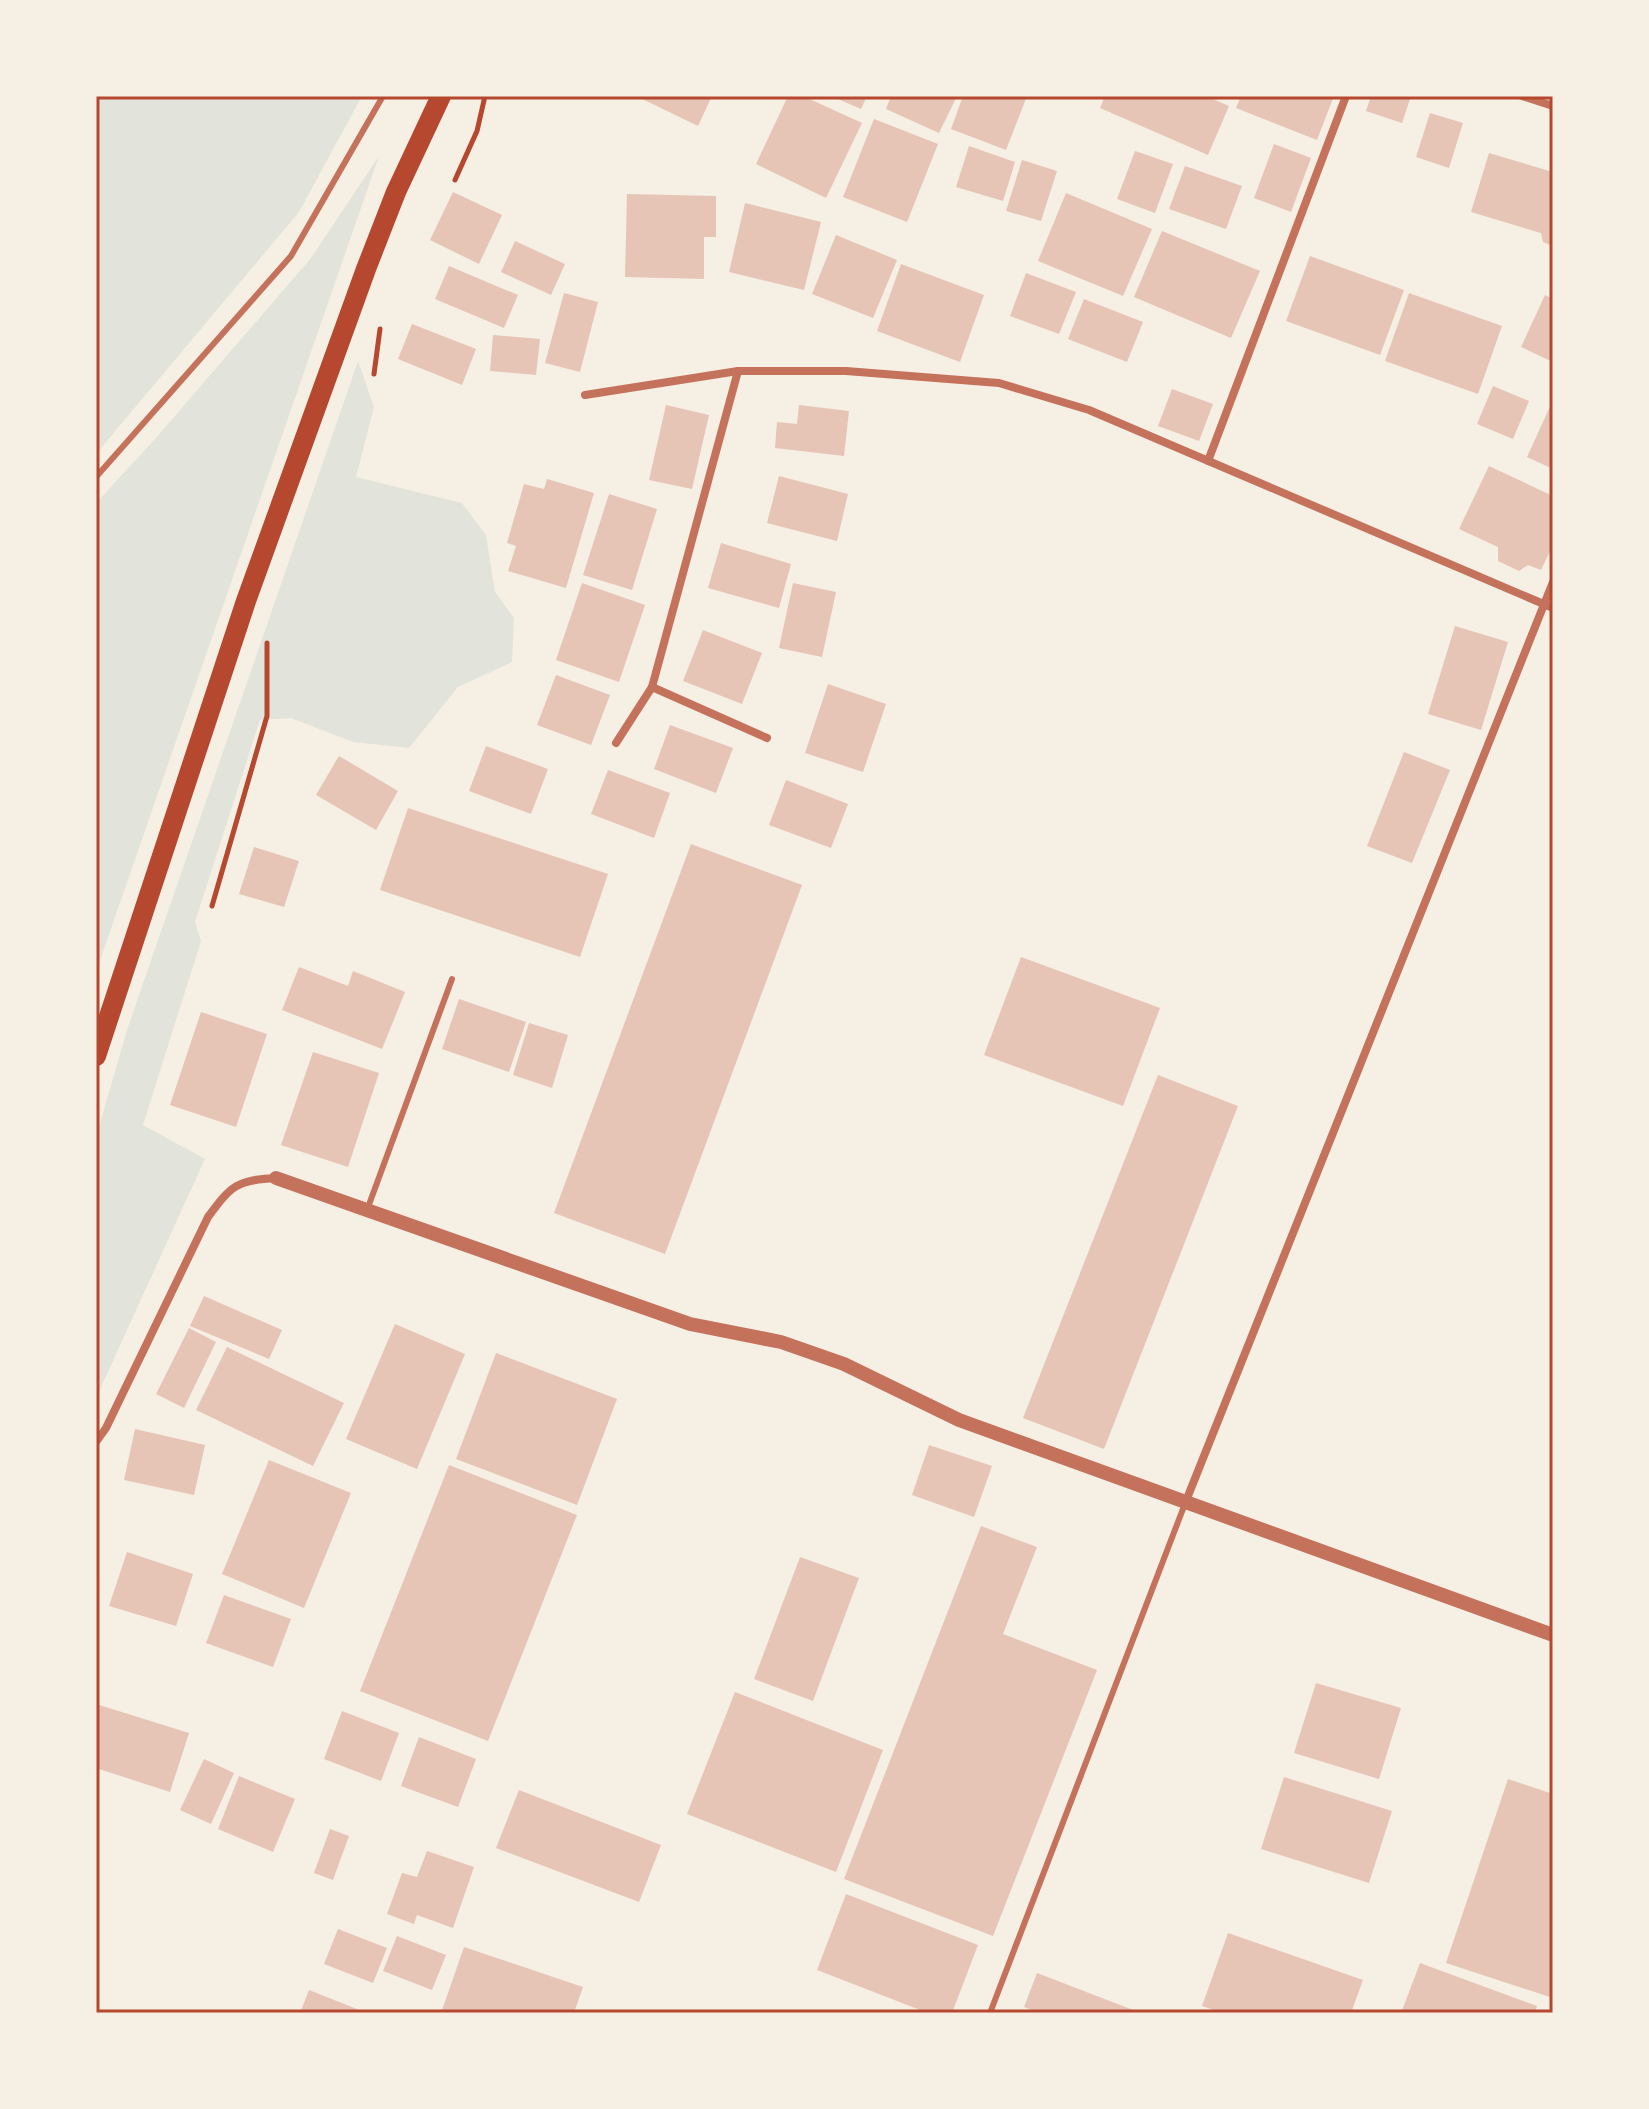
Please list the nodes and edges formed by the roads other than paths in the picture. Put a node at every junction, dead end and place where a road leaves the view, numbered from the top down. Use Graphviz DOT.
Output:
graph roads {
  1 [pos="383,96"];
  2 [pos="441,96"];
  3 [pos="1346,96"];
  4 [pos="1522,96"];
  5 [pos="1553,106"];
  6 [pos="738,371"];
  7 [pos="585,395"];
  8 [pos="1208,461"];
  9 [pos="96,477"];
  10 [pos="1553,582"];
  11 [pos="1548,607"];
  12 [pos="652,687"];
  13 [pos="767,738"];
  14 [pos="616,743"];
  15 [pos="452,979"];
  16 [pos="96,1056"];
  17 [pos="276,1178"];
  18 [pos="367,1210"];
  19 [pos="96,1442"];
  20 [pos="1186,1501"];
  21 [pos="1553,1635"];
  22 [pos="990,2013"];
  1 -- 9 [label="lane"];
  2 -- 16 [label="main road"];
  3 -- 8 [label="street"];
  4 -- 5 [label="street"];
  6 -- 7 [label="street"];
  6 -- 8 [label="street"];
  6 -- 12 [label="street"];
  8 -- 11 [label="street"];
  10 -- 11 [label="street"];
  11 -- 20 [label="street"];
  12 -- 13 [label="street"];
  12 -- 14 [label="street"];
  15 -- 18 [label="lane"];
  17 -- 18 [label="street"];
  17 -- 19 [label="street"];
  18 -- 20 [label="street"];
  20 -- 21 [label="street"];
  20 -- 22 [label="lane"];
}
